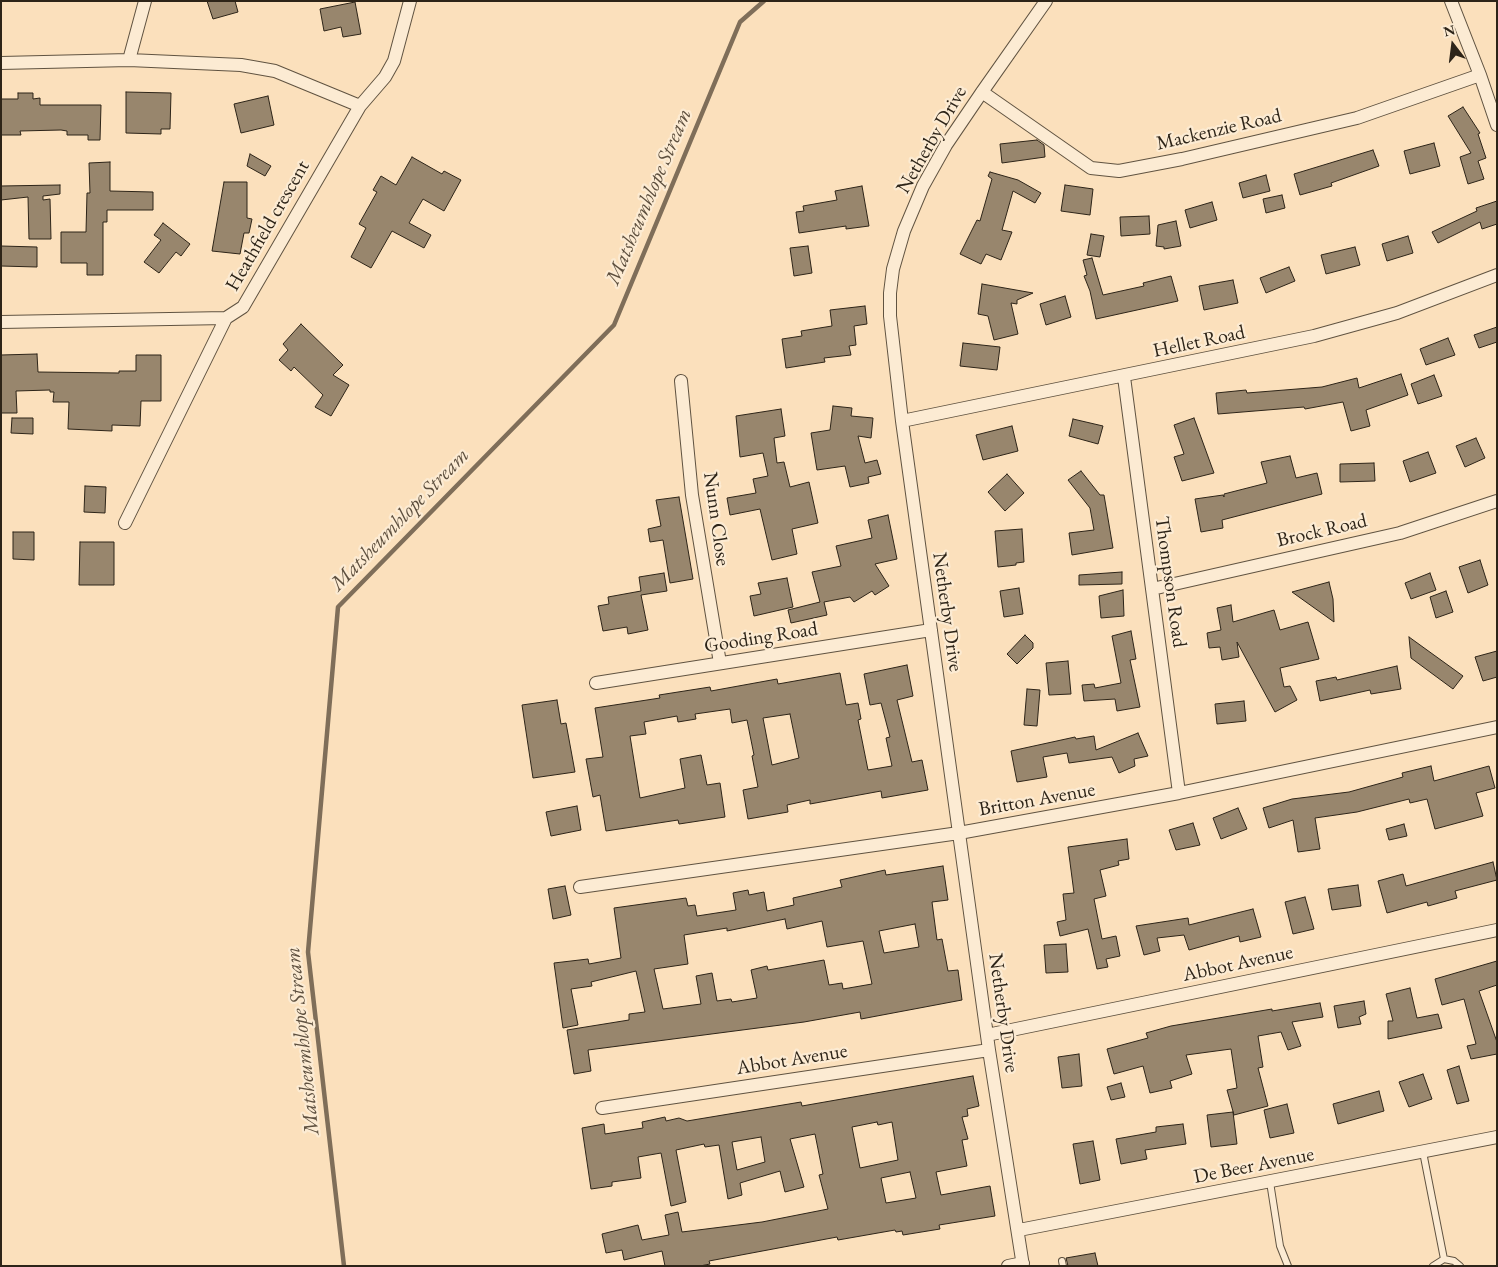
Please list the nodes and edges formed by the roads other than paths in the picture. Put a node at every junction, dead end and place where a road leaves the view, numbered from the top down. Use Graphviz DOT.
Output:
graph roads {
  1 [pos="145,1"];
  2 [pos="410,1"];
  3 [pos="1046,1"];
  4 [pos="1451,1"];
  5 [pos="130,60"];
  6 [pos="1,63"];
  7 [pos="1480,74"];
  8 [pos="982,92"];
  9 [pos="360,106"];
  10 [pos="1497,125"];
  11 [pos="1497,275"];
  12 [pos="226,318"];
  13 [pos="1,322"];
  14 [pos="1124,377"];
  15 [pos="681,381"];
  16 [pos="902,421"];
  17 [pos="1497,501"];
  18 [pos="125,523"];
  19 [pos="1152,589"];
  20 [pos="931,630"];
  21 [pos="720,663"];
  22 [pos="596,683"];
  23 [pos="1497,726"];
  24 [pos="1179,793"];
  25 [pos="959,833"];
  26 [pos="580,887"];
  27 [pos="1497,930"];
  28 [pos="987,1035"];
  29 [pos="989,1050"];
  30 [pos="602,1108"];
  31 [pos="1497,1137"];
  32 [pos="1423,1152"];
  33 [pos="1270,1182"];
  34 [pos="1019,1230"];
  35 [pos="1444,1259"];
  36 [pos="1023,1265"];
  37 [pos="1008,1266"];
  38 [pos="1288,1266"];
  39 [pos="1433,1266"];
  40 [pos="1460,1266"];
  1 -- 5 [label="street"];
  2 -- 9 [label="street, Heathfield crescent"];
  3 -- 8 [label="street, Netherby Drive"];
  4 -- 7 [label="street"];
  5 -- 6 [label="street"];
  5 -- 9 [label="street"];
  7 -- 8 [label="street, Mackenzie Road"];
  7 -- 10 [label="street"];
  8 -- 16 [label="street, Netherby Drive"];
  9 -- 12 [label="street, Heathfield crescent"];
  11 -- 14 [label="street, Hellet Road"];
  12 -- 13 [label="street, Heathfield crescent"];
  12 -- 18 [label="street"];
  14 -- 16 [label="street, Hellet Road"];
  14 -- 19 [label="street, Thompson Road"];
  15 -- 21 [label="street, Nunn Close"];
  16 -- 20 [label="street, Netherby Drive"];
  17 -- 19 [label="street, Brock Road"];
  19 -- 24 [label="street, Thompson Road"];
  20 -- 21 [label="street, Gooding Road"];
  20 -- 25 [label="street, Netherby Drive"];
  21 -- 22 [label="street, Gooding Road"];
  23 -- 24 [label="street, Britton Avenue"];
  24 -- 25 [label="street, Britton Avenue"];
  25 -- 26 [label="street, Britton Avenue"];
  25 -- 28 [label="street, Netherby Drive"];
  27 -- 28 [label="street, Abbot Avenue"];
  28 -- 29 [label="street, Netherby Drive"];
  29 -- 30 [label="street, Abbot Avenue"];
  29 -- 34 [label="street, Netherby Drive"];
  31 -- 32 [label="street, De Beer Avenue"];
  32 -- 33 [label="street, De Beer Avenue"];
  32 -- 35 [label="lane"];
  33 -- 34 [label="street, De Beer Avenue"];
  33 -- 38 [label="lane"];
  34 -- 36 [label="street, Netherby Drive"];
  35 -- 39 [label="lane"];
  35 -- 40 [label="lane"];
  36 -- 37 [label="street"];
}
